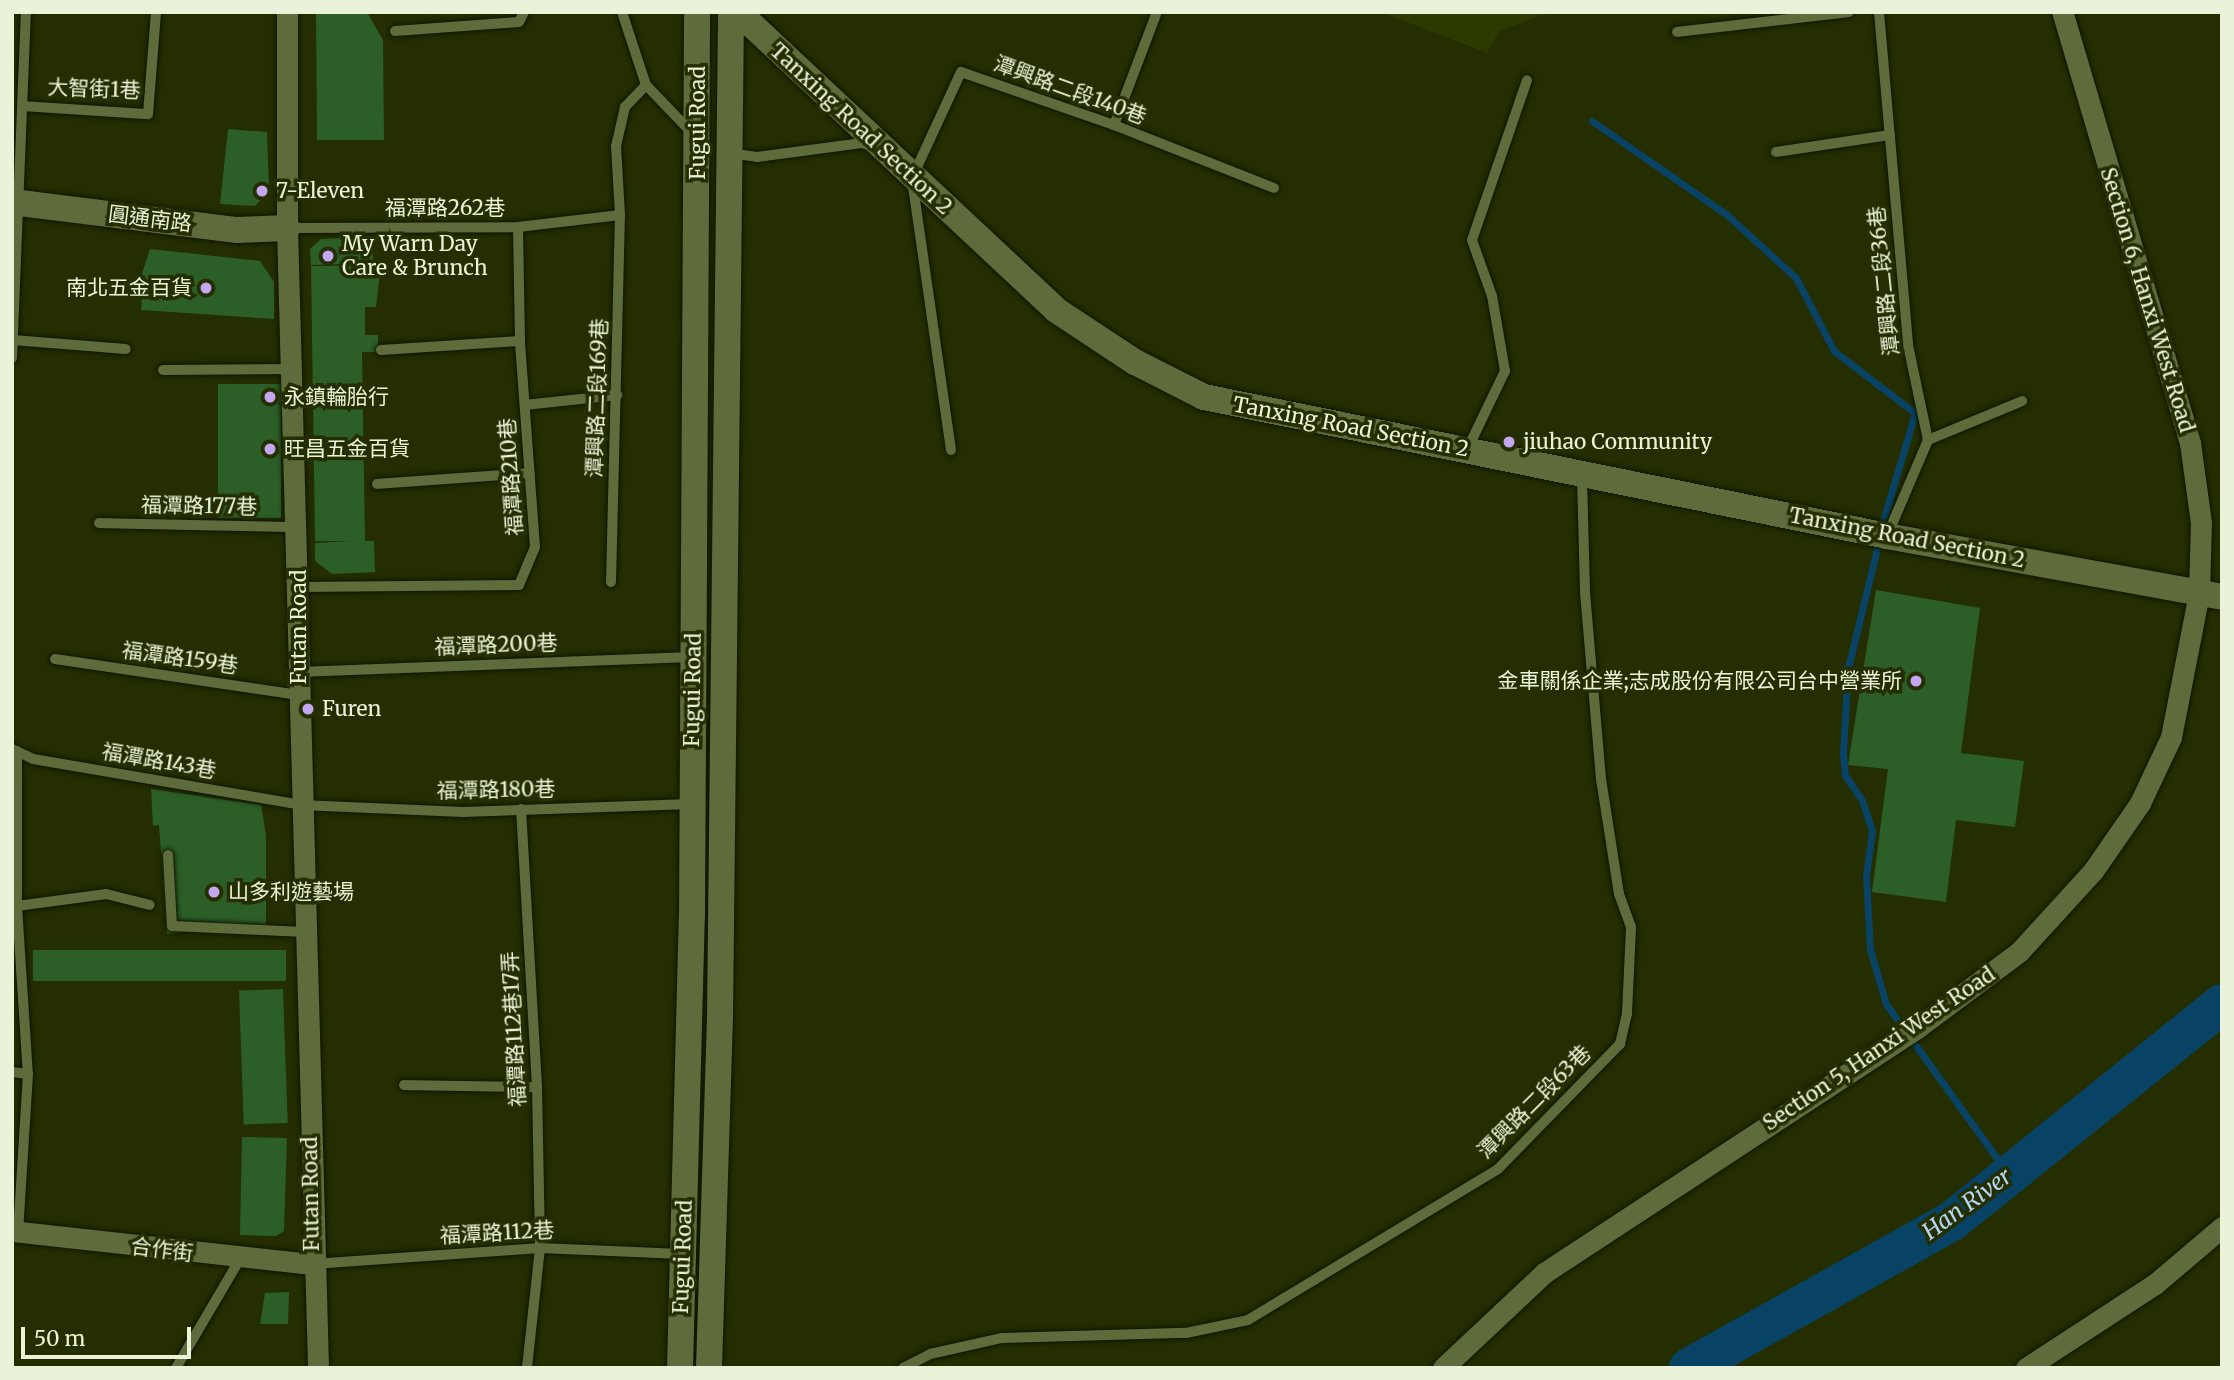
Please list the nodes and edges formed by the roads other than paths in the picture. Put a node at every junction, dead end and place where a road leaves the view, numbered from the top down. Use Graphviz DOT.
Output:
graph roads {
  1 [pos="26,12"];
  2 [pos="156,12"];
  3 [pos="287,12"];
  4 [pos="524,12"];
  5 [pos="622,12"];
  6 [pos="697,12"];
  7 [pos="731,12"];
  8 [pos="737,12"];
  9 [pos="1157,12"];
  10 [pos="1849,12"];
  11 [pos="1879,12"];
  12 [pos="2062,12"];
  13 [pos="395,31"];
  14 [pos="1677,32"];
  15 [pos="12,48"];
  16 [pos="25,50"];
  17 [pos="1527,80"];
  18 [pos="646,85"];
  19 [pos="23,106"];
  20 [pos="1114,125"];
  21 [pos="1890,135"];
  22 [pos="700,141"];
  23 [pos="878,148"];
  24 [pos="1776,152"];
  25 [pos="729,153"];
  26 [pos="912,178"];
  27 [pos="1274,188"];
  28 [pos="16,202"];
  29 [pos="620,215"];
  30 [pos="287,228"];
  31 [pos="518,228"];
  32 [pos="13,340"];
  33 [pos="520,341"];
  34 [pos="126,349"];
  35 [pos="381,350"];
  36 [pos="12,358"];
  37 [pos="292,369"];
  38 [pos="163,370"];
  39 [pos="617,395"];
  40 [pos="2022,401"];
  41 [pos="525,405"];
  42 [pos="1928,440"];
  43 [pos="951,450"];
  44 [pos="1467,450"];
  45 [pos="530,473"];
  46 [pos="1582,475"];
  47 [pos="377,484"];
  48 [pos="99,523"];
  49 [pos="298,527"];
  50 [pos="1887,536"];
  51 [pos="611,582"];
  52 [pos="300,587"];
  53 [pos="2213,596"];
  54 [pos="694,657"];
  55 [pos="55,659"];
  56 [pos="299,672"];
  57 [pos="300,695"];
  58 [pos="15,750"];
  59 [pos="691,804"];
  60 [pos="301,805"];
  61 [pos="521,809"];
  62 [pos="168,855"];
  63 [pos="150,905"];
  64 [pos="17,906"];
  65 [pos="305,932"];
  66 [pos="12,1072"];
  67 [pos="28,1074"];
  68 [pos="404,1085"];
  69 [pos="537,1087"];
  70 [pos="2222,1227"];
  71 [pos="15,1232"];
  72 [pos="540,1248"];
  73 [pos="682,1254"];
  74 [pos="240,1259"];
  75 [pos="313,1264"];
  76 [pos="176,1368"];
  77 [pos="318,1368"];
  78 [pos="527,1368"];
  79 [pos="680,1368"];
  80 [pos="709,1368"];
  81 [pos="903,1368"];
  82 [pos="1443,1368"];
  83 [pos="2026,1368"];
  1 -- 16 [label="lane"];
  2 -- 19 [label="lane, 大智街1巷"];
  3 -- 30 [label="street, Futan Road"];
  4 -- 13 [label="lane"];
  5 -- 18 [label="lane"];
  6 -- 22 [label="street, Fugui Road"];
  7 -- 25 [label="street, Fugui Road"];
  8 -- 23 [label="street, Tanxing Road Section 2"];
  9 -- 20 [label="lane"];
  10 -- 14 [label="lane"];
  11 -- 21 [label="lane, 潭興路二段36巷"];
  12 -- 53 [label="street, Section 6, Hanxi West Road"];
  15 -- 16 [label="lane"];
  16 -- 19 [label="lane"];
  17 -- 44 [label="lane"];
  18 -- 22 [label="lane"];
  18 -- 29 [label="lane, 潭興路二段169巷"];
  19 -- 28 [label="lane"];
  20 -- 26 [label="lane, 潭興路二段140巷"];
  20 -- 27 [label="lane, 潭興路二段140巷"];
  21 -- 24 [label="lane"];
  21 -- 42 [label="lane, 潭興路二段36巷"];
  22 -- 54 [label="street, Fugui Road"];
  23 -- 25 [label="lane"];
  23 -- 26 [label="street, Tanxing Road Section 2"];
  25 -- 80 [label="street, Fugui Road"];
  26 -- 43 [label="lane"];
  26 -- 44 [label="street, Tanxing Road Section 2"];
  28 -- 30 [label="street, 圓通南路"];
  28 -- 32 [label="lane"];
  29 -- 31 [label="lane, 福潭路262巷"];
  29 -- 39 [label="lane, 潭興路二段169巷"];
  30 -- 31 [label="lane, 福潭路262巷"];
  30 -- 37 [label="street, Futan Road"];
  31 -- 33 [label="lane, 福潭路210巷"];
  32 -- 34 [label="lane"];
  32 -- 36 [label="lane"];
  33 -- 35 [label="lane"];
  33 -- 41 [label="lane, 福潭路210巷"];
  37 -- 38 [label="lane"];
  37 -- 49 [label="street, Futan Road"];
  39 -- 41 [label="lane"];
  39 -- 51 [label="lane, 潭興路二段169巷"];
  40 -- 42 [label="lane"];
  41 -- 45 [label="lane, 福潭路210巷"];
  42 -- 50 [label="lane"];
  44 -- 46 [label="street, Tanxing Road Section 2"];
  45 -- 47 [label="lane"];
  45 -- 52 [label="lane, 福潭路210巷"];
  46 -- 50 [label="street, Tanxing Road Section 2"];
  46 -- 81 [label="lane, 潭興路二段63巷"];
  48 -- 49 [label="lane, 福潭路177巷"];
  49 -- 52 [label="street, Futan Road"];
  50 -- 53 [label="street, Tanxing Road Section 2"];
  52 -- 56 [label="street, Futan Road"];
  53 -- 82 [label="street, Section 5, Hanxi West Road"];
  54 -- 56 [label="lane, 福潭路200巷"];
  54 -- 59 [label="street, Fugui Road"];
  55 -- 57 [label="lane, 福潭路159巷"];
  56 -- 57 [label="street, Futan Road"];
  57 -- 60 [label="street, Futan Road"];
  58 -- 60 [label="lane, 福潭路143巷"];
  58 -- 64 [label="lane"];
  59 -- 61 [label="lane, 福潭路180巷"];
  59 -- 73 [label="street, Fugui Road"];
  60 -- 61 [label="lane, 福潭路180巷"];
  60 -- 65 [label="street, Futan Road"];
  61 -- 69 [label="lane, 福潭路112巷17弄"];
  62 -- 65 [label="lane"];
  63 -- 64 [label="lane"];
  64 -- 67 [label="lane"];
  65 -- 75 [label="street, Futan Road"];
  66 -- 67 [label="lane"];
  67 -- 71 [label="lane"];
  68 -- 69 [label="lane"];
  69 -- 72 [label="lane, 福潭路112巷17弄"];
  70 -- 83 [label="street"];
  71 -- 74 [label="street, 合作街"];
  72 -- 73 [label="lane, 福潭路112巷"];
  72 -- 75 [label="lane, 福潭路112巷"];
  72 -- 78 [label="lane, 福潭路112巷17弄"];
  73 -- 79 [label="street, Fugui Road"];
  74 -- 75 [label="street, 合作街"];
  74 -- 76 [label="lane"];
  75 -- 77 [label="street, Futan Road"];
}
